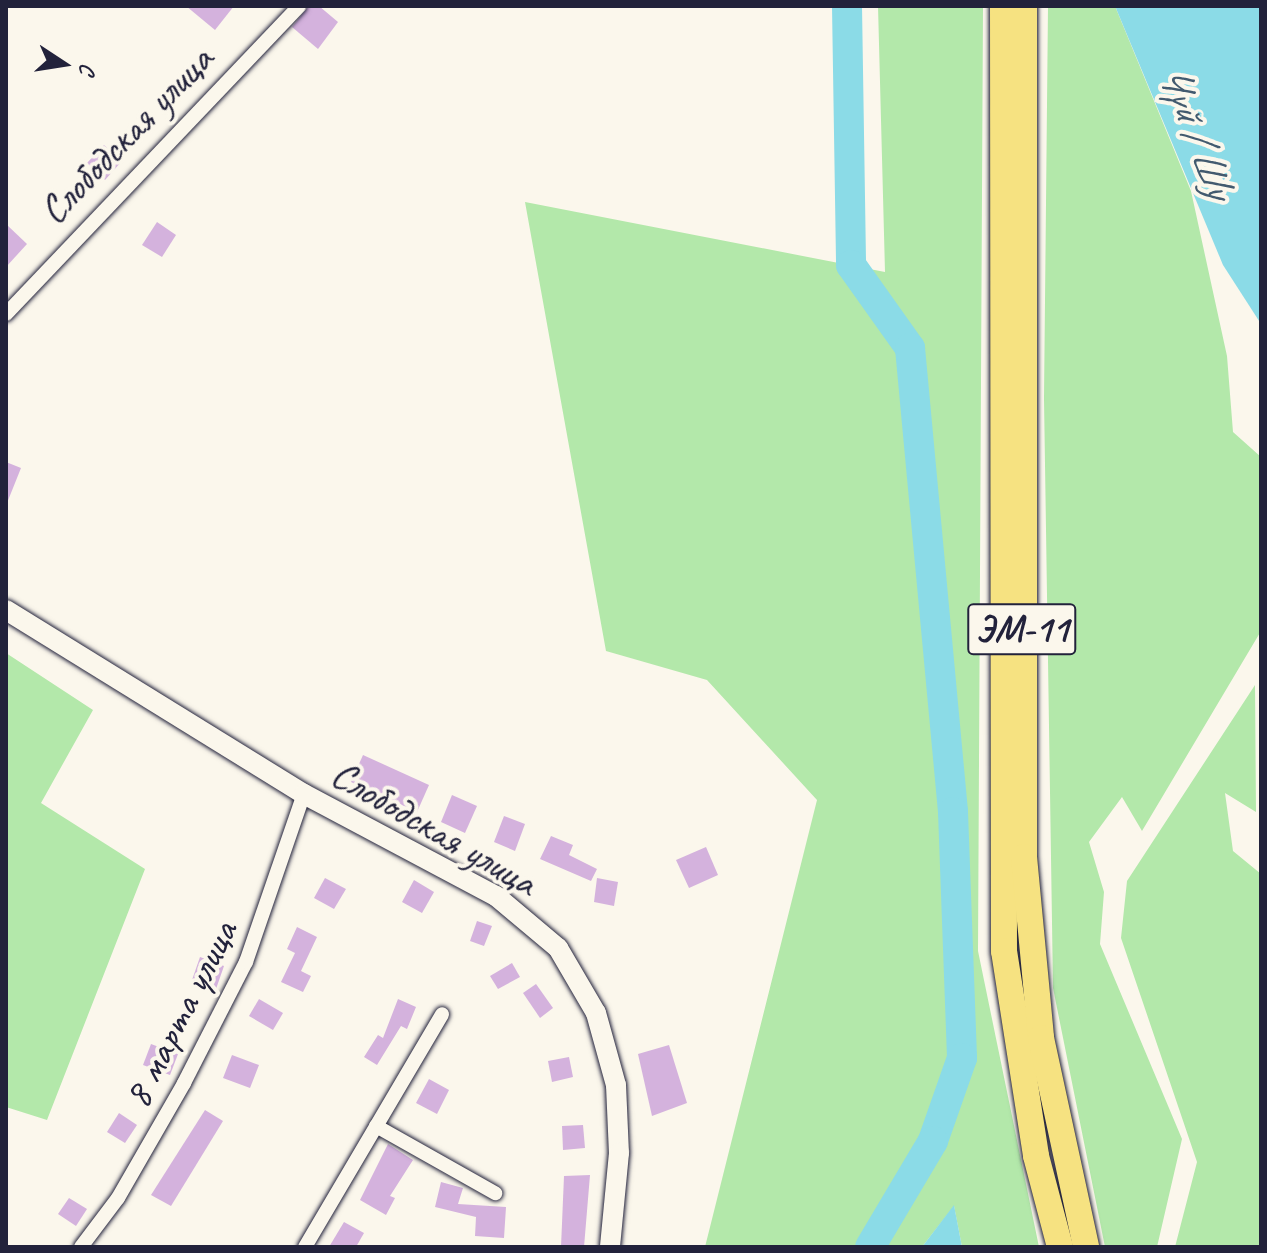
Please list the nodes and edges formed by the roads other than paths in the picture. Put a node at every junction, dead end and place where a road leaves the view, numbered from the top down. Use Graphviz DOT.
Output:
graph roads {
  1 [pos="299,6"];
  2 [pos="1003,6"];
  3 [pos="1024,6"];
  4 [pos="6,314"];
  5 [pos="6,610"];
  6 [pos="304,794"];
  7 [pos="442,1014"];
  8 [pos="376,1126"];
  9 [pos="495,1193"];
  10 [pos="81,1247"];
  11 [pos="305,1247"];
  12 [pos="610,1247"];
  13 [pos="1060,1247"];
  14 [pos="1086,1247"];
  1 -- 4 [label="street, Слободская улица"];
  2 -- 13 [label="highway, ЭМ-11"];
  3 -- 14 [label="highway, ЭМ-11"];
  5 -- 6 [label="street, Слободская улица"];
  6 -- 10 [label="street, 8 марта улица"];
  6 -- 12 [label="street, Слободская улица"];
  7 -- 8 [label="street"];
  8 -- 9 [label="street"];
  8 -- 11 [label="street"];
}
